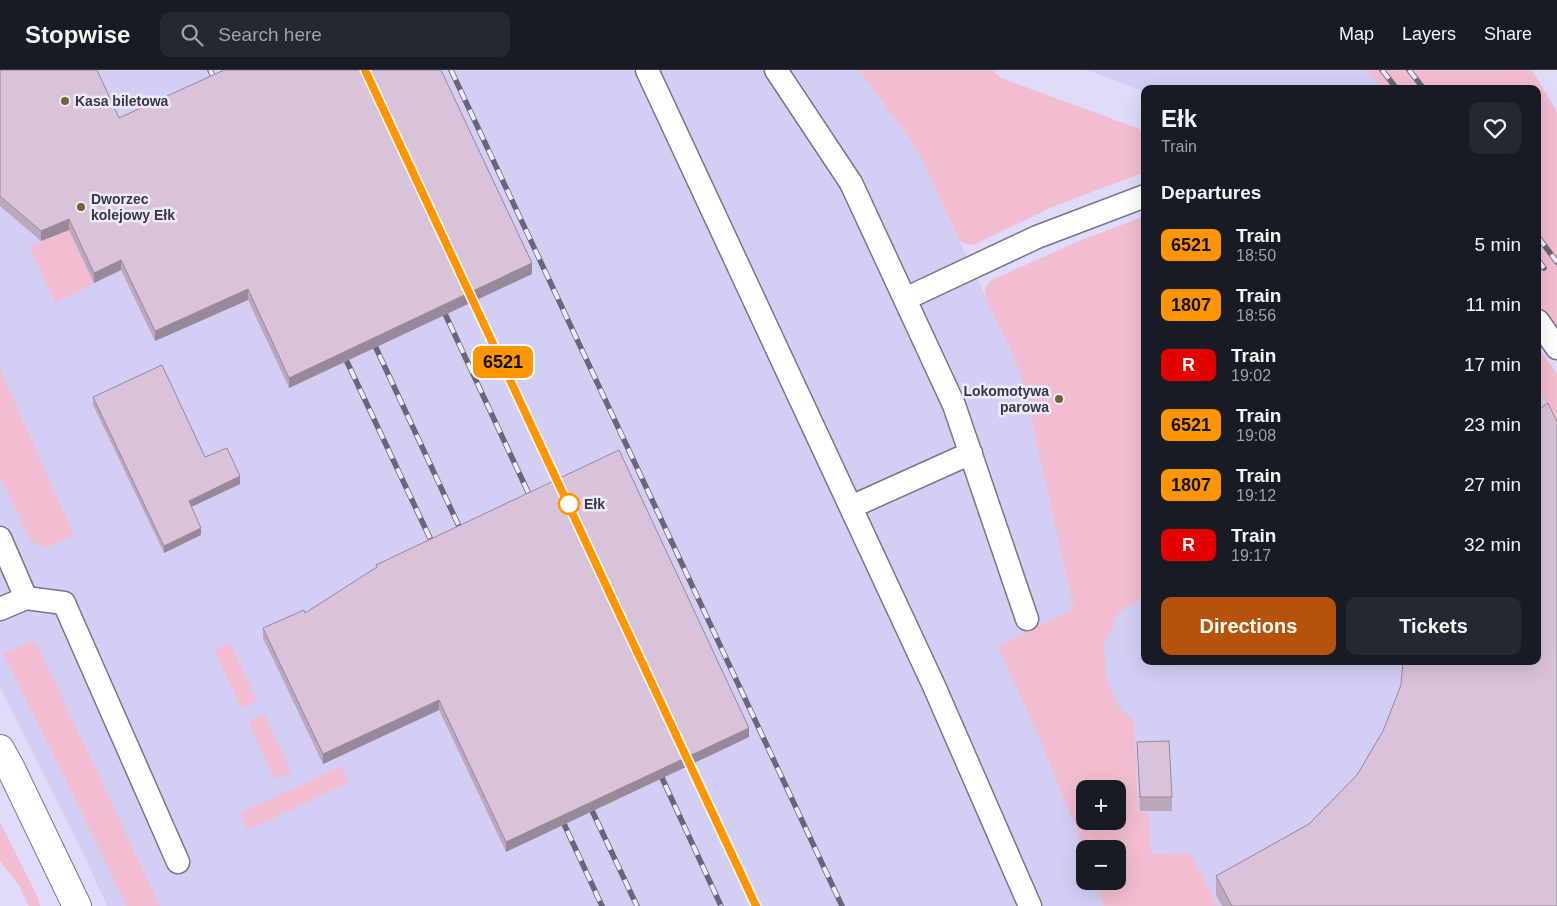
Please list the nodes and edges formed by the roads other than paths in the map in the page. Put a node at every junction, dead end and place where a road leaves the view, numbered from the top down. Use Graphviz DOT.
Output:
graph roads {
  1 [pos="647,70"];
  2 [pos="776,70"];
  3 [pos="1141,198"];
  4 [pos="905,299"];
  5 [pos="1541,325"];
  6 [pos="1557,348"];
  7 [pos="971,453"];
  8 [pos="851,507"];
  9 [pos="0,538"];
  10 [pos="26,598"];
  11 [pos="0,609"];
  12 [pos="1027,619"];
  13 [pos="0,749"];
  14 [pos="178,862"];
  15 [pos="77,906"];
  16 [pos="1030,906"];
  1 -- 8 [label="lane"];
  2 -- 4 [label="lane"];
  3 -- 4 [label="lane"];
  4 -- 7 [label="lane"];
  5 -- 6 [label="lane"];
  7 -- 8 [label="lane"];
  7 -- 12 [label="lane"];
  8 -- 16 [label="lane"];
  9 -- 10 [label="lane"];
  10 -- 11 [label="lane"];
  10 -- 14 [label="lane"];
  13 -- 15 [label="street"];
}
